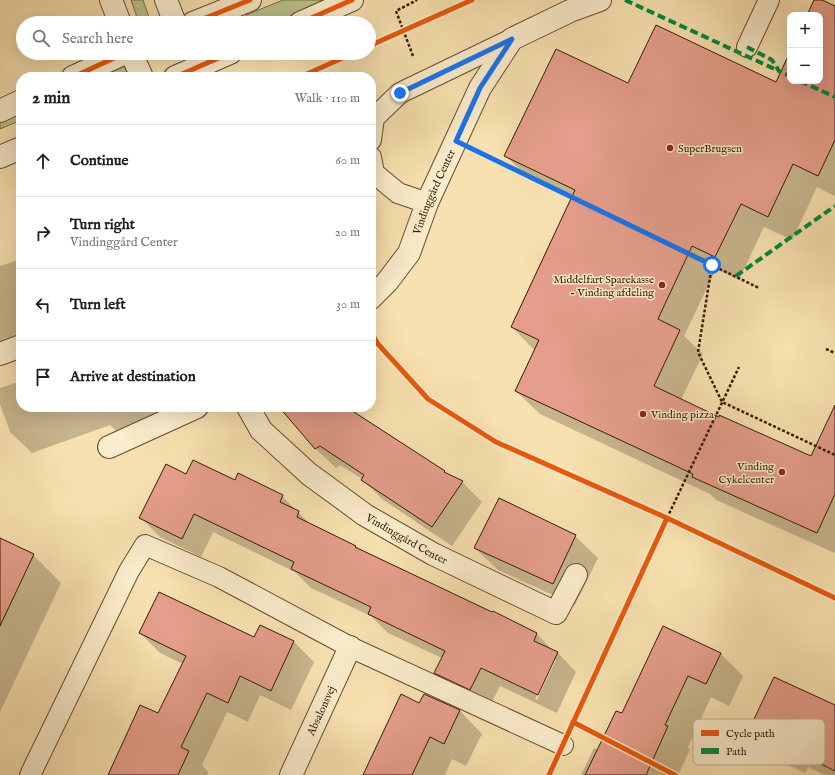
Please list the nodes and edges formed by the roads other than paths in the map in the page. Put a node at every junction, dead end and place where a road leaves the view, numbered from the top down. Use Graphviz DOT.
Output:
graph roads {
  1 [pos="111,0"];
  2 [pos="166,0"];
  3 [pos="250,0"];
  4 [pos="352,0"];
  5 [pos="600,0"];
  6 [pos="769,0"];
  7 [pos="117,16"];
  8 [pos="172,16"];
  9 [pos="210,16"];
  10 [pos="316,16"];
  11 [pos="512,39"];
  12 [pos="747,47"];
  13 [pos="110,60"];
  14 [pos="134,60"];
  15 [pos="206,60"];
  16 [pos="185,66"];
  17 [pos="84,72"];
  18 [pos="140,72"];
  19 [pos="16,103"];
  20 [pos="0,111"];
  21 [pos="376,116"];
  22 [pos="16,150"];
  23 [pos="0,157"];
  24 [pos="376,175"];
  25 [pos="427,203"];
  26 [pos="376,293"];
  27 [pos="16,348"];
  28 [pos="0,354"];
  29 [pos="187,412"];
  30 [pos="251,412"];
  31 [pos="110,447"];
  32 [pos="576,575"];
  33 [pos="350,647"];
  34 [pos="563,745"];
  35 [pos="30,775"];
  36 [pos="290,775"];
  1 -- 7 [label="street"];
  2 -- 8 [label="street"];
  3 -- 9 [label="street"];
  4 -- 10 [label="street"];
  5 -- 11 [label="street"];
  6 -- 12 [label="lane"];
  11 -- 21 [label="lane"];
  11 -- 25 [label="street, Vindinggård Center"];
  13 -- 17 [label="street"];
  14 -- 18 [label="street"];
  15 -- 16 [label="street"];
  19 -- 20 [label="street"];
  22 -- 23 [label="street"];
  24 -- 25 [label="lane"];
  25 -- 26 [label="street, Vindinggård Center"];
  27 -- 28 [label="street"];
  29 -- 31 [label="street"];
  30 -- 32 [label="street, Vindinggård Center"];
  33 -- 34 [label="lane"];
  33 -- 35 [label="lane"];
  33 -- 36 [label="street, Absalonsvej"];
}
